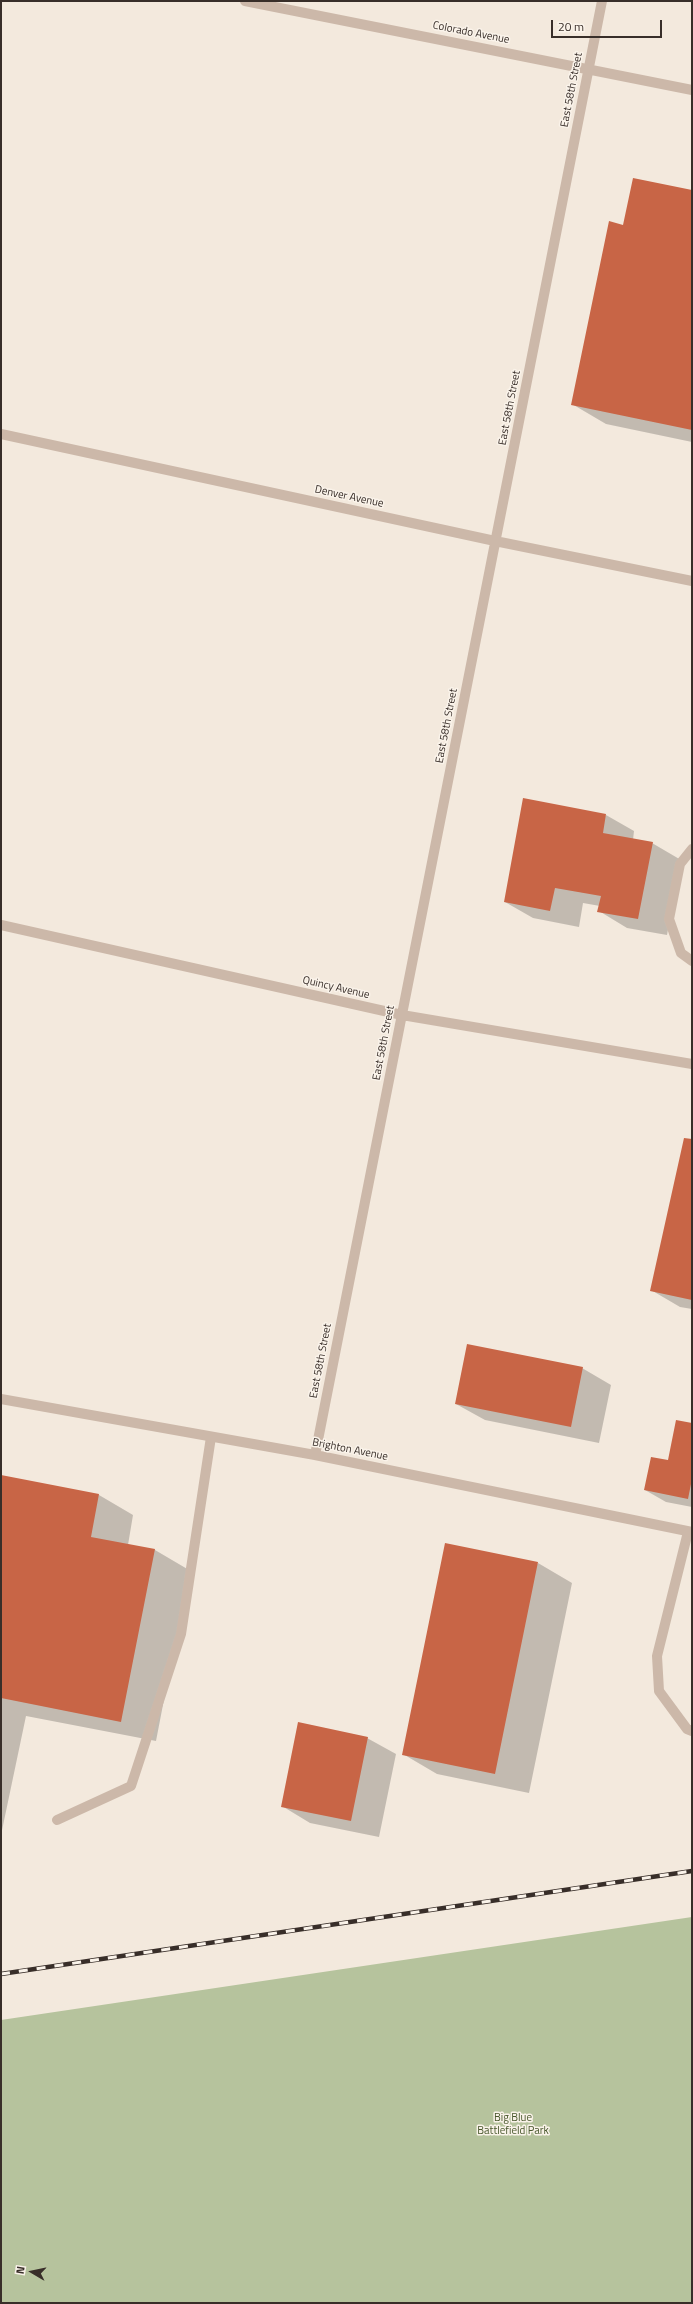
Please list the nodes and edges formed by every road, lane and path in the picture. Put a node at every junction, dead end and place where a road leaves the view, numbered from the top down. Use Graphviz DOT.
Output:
graph roads {
  1 [pos="245,1"];
  2 [pos="602,1"];
  3 [pos="589,68"];
  4 [pos="692,90"];
  5 [pos="1,434"];
  6 [pos="495,541"];
  7 [pos="692,581"];
  8 [pos="692,849"];
  9 [pos="1,925"];
  10 [pos="692,961"];
  11 [pos="402,1015"];
  12 [pos="692,1064"];
  13 [pos="1,1399"];
  14 [pos="211,1437"];
  15 [pos="314,1455"];
  16 [pos="690,1532"];
  17 [pos="692,1731"];
  18 [pos="57,1820"];
  1 -- 3 [label="street, Colorado Avenue"];
  2 -- 3 [label="street, East 58th Street"];
  3 -- 4 [label="street, Colorado Avenue"];
  3 -- 6 [label="street, East 58th Street"];
  5 -- 6 [label="street, Denver Avenue"];
  6 -- 7 [label="street, Denver Avenue"];
  6 -- 11 [label="street, East 58th Street"];
  8 -- 10 [label="street"];
  9 -- 11 [label="street, Quincy Avenue"];
  11 -- 12 [label="street, Quincy Avenue"];
  11 -- 15 [label="street, East 58th Street"];
  13 -- 14 [label="street, Brighton Avenue"];
  14 -- 15 [label="street, Brighton Avenue"];
  14 -- 18 [label="street"];
  15 -- 16 [label="street, Brighton Avenue"];
  16 -- 17 [label="street"];
}
